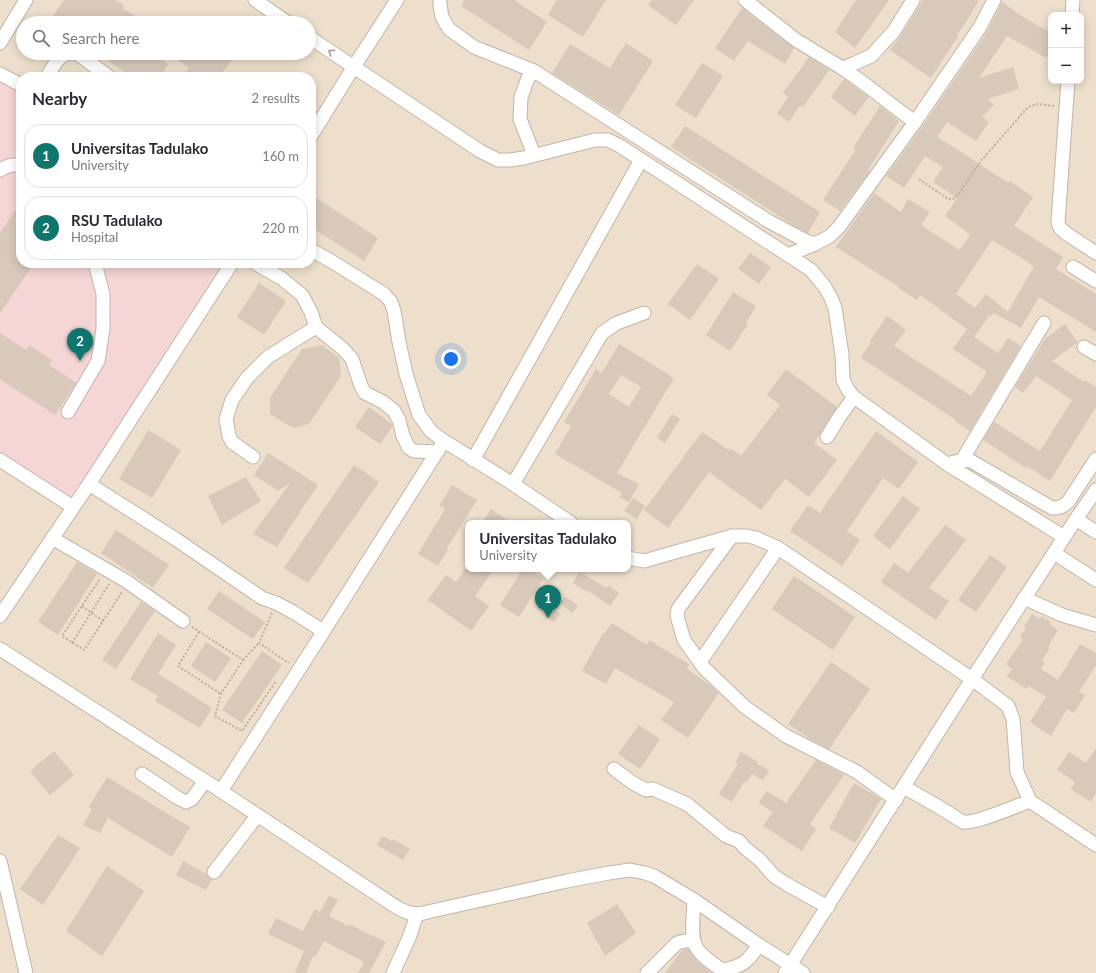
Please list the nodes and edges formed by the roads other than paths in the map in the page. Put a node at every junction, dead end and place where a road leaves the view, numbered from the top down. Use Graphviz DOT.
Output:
graph roads {
  1 [pos="255,0"];
  2 [pos="398,0"];
  3 [pos="440,0"];
  4 [pos="745,0"];
  5 [pos="913,0"];
  6 [pos="994,0"];
  7 [pos="1074,0"];
  8 [pos="24,1"];
  9 [pos="1072,12"];
  10 [pos="278,16"];
  11 [pos="316,42"];
  12 [pos="0,43"];
  13 [pos="58,60"];
  14 [pos="86,60"];
  15 [pos="353,68"];
  16 [pos="842,68"];
  17 [pos="534,71"];
  18 [pos="50,72"];
  19 [pos="102,72"];
  20 [pos="0,74"];
  21 [pos="16,82"];
  22 [pos="1068,84"];
  23 [pos="915,122"];
  24 [pos="316,128"];
  25 [pos="534,155"];
  26 [pos="641,160"];
  27 [pos="16,164"];
  28 [pos="0,170"];
  29 [pos="815,244"];
  30 [pos="316,253"];
  31 [pos="1096,253"];
  32 [pos="788,255"];
  33 [pos="96,268"];
  34 [pos="229,268"];
  35 [pos="264,268"];
  36 [pos="1073,268"];
  37 [pos="1096,281"];
  38 [pos="644,313"];
  39 [pos="1044,323"];
  40 [pos="316,327"];
  41 [pos="1084,347"];
  42 [pos="1096,354"];
  43 [pos="854,397"];
  44 [pos="68,412"];
  45 [pos="827,437"];
  46 [pos="441,447"];
  47 [pos="253,457"];
  48 [pos="1096,459"];
  49 [pos="0,460"];
  50 [pos="473,460"];
  51 [pos="962,460"];
  52 [pos="947,464"];
  53 [pos="90,484"];
  54 [pos="513,484"];
  55 [pos="1096,490"];
  56 [pos="73,507"];
  57 [pos="1076,519"];
  58 [pos="567,520"];
  59 [pos="1096,532"];
  60 [pos="732,536"];
  61 [pos="1064,537"];
  62 [pos="52,538"];
  63 [pos="778,548"];
  64 [pos="1054,553"];
  65 [pos="631,559"];
  66 [pos="1096,580"];
  67 [pos="1024,598"];
  68 [pos="0,616"];
  69 [pos="183,621"];
  70 [pos="1096,625"];
  71 [pos="323,632"];
  72 [pos="0,649"];
  73 [pos="700,662"];
  74 [pos="972,678"];
  75 [pos="614,769"];
  76 [pos="142,774"];
  77 [pos="205,781"];
  78 [pos="904,787"];
  79 [pos="221,791"];
  80 [pos="896,800"];
  81 [pos="1030,801"];
  82 [pos="257,816"];
  83 [pos="1096,845"];
  84 [pos="0,861"];
  85 [pos="214,872"];
  86 [pos="694,900"];
  87 [pos="828,907"];
  88 [pos="417,914"];
  89 [pos="693,941"];
  90 [pos="759,945"];
  91 [pos="788,969"];
  92 [pos="26,973"];
  93 [pos="393,973"];
  94 [pos="647,973"];
  95 [pos="803,973"];
  1 -- 10 [label="street"];
  2 -- 15 [label="street"];
  3 -- 17 [label="street"];
  4 -- 16 [label="street"];
  5 -- 16 [label="street"];
  6 -- 23 [label="street"];
  7 -- 9 [label="street"];
  8 -- 12 [label="street"];
  15 -- 11 [label="street, one-way"];
  13 -- 18 [label="street"];
  14 -- 19 [label="street"];
  15 -- 24 [label="street"];
  15 -- 25 [label="street"];
  16 -- 23 [label="street"];
  17 -- 25 [label="street"];
  17 -- 29 [label="street"];
  20 -- 21 [label="street"];
  22 -- 31 [label="street"];
  23 -- 29 [label="street"];
  25 -- 26 [label="street"];
  26 -- 32 [label="street"];
  26 -- 50 [label="street"];
  27 -- 28 [label="street"];
  29 -- 32 [label="street"];
  30 -- 46 [label="street"];
  32 -- 43 [label="street"];
  33 -- 44 [label="street"];
  34 -- 53 [label="street"];
  35 -- 40 [label="street"];
  36 -- 37 [label="street"];
  38 -- 54 [label="street"];
  39 -- 51 [label="street"];
  40 -- 46 [label="street"];
  40 -- 47 [label="street"];
  41 -- 42 [label="street"];
  43 -- 45 [label="street"];
  43 -- 52 [label="street"];
  46 -- 50 [label="street"];
  46 -- 71 [label="street"];
  48 -- 51 [label="street"];
  49 -- 56 [label="street"];
  50 -- 54 [label="street"];
  51 -- 52 [label="street"];
  52 -- 61 [label="street"];
  53 -- 56 [label="street"];
  53 -- 71 [label="street"];
  54 -- 58 [label="street"];
  55 -- 57 [label="street"];
  56 -- 62 [label="street"];
  57 -- 59 [label="street"];
  57 -- 61 [label="street"];
  60 -- 63 [label="street"];
  60 -- 65 [label="street"];
  60 -- 73 [label="street"];
  61 -- 64 [label="street"];
  62 -- 68 [label="street"];
  62 -- 69 [label="street"];
  63 -- 73 [label="street"];
  63 -- 74 [label="street"];
  64 -- 66 [label="street"];
  64 -- 67 [label="street"];
  67 -- 70 [label="street"];
  67 -- 74 [label="street"];
  71 -- 79 [label="street"];
  72 -- 77 [label="street"];
  73 -- 80 [label="street"];
  74 -- 78 [label="street"];
  74 -- 81 [label="street"];
  75 -- 87 [label="street"];
  76 -- 77 [label="street"];
  77 -- 79 [label="street"];
  78 -- 80 [label="street"];
  78 -- 81 [label="street"];
  79 -- 82 [label="street"];
  80 -- 87 [label="street"];
  81 -- 83 [label="street"];
  82 -- 85 [label="street"];
  82 -- 88 [label="street"];
  84 -- 92 [label="street"];
  86 -- 88 [label="street"];
  86 -- 89 [label="street"];
  86 -- 90 [label="street"];
  87 -- 91 [label="street"];
  88 -- 93 [label="street"];
  89 -- 90 [label="street"];
  89 -- 94 [label="street"];
  90 -- 91 [label="street"];
  91 -- 95 [label="street"];
}
